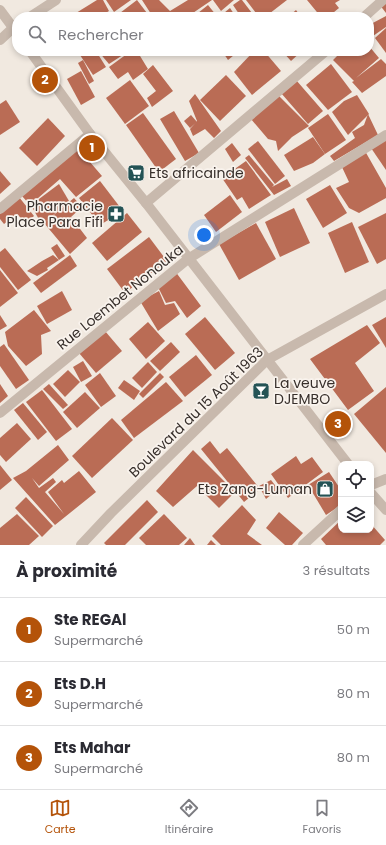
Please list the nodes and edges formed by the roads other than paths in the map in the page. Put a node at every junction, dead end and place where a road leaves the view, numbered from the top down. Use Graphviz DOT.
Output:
graph roads {
  1 [pos="56,0"];
  2 [pos="383,0"];
  3 [pos="0,10"];
  4 [pos="38,12"];
  5 [pos="370,12"];
  6 [pos="12,24"];
  7 [pos="12,32"];
  8 [pos="0,40"];
  9 [pos="34,56"];
  10 [pos="320,56"];
  11 [pos="90,134"];
  12 [pos="386,135"];
  13 [pos="146,204"];
  14 [pos="0,210"];
  15 [pos="188,259"];
  16 [pos="386,294"];
  17 [pos="268,360"];
  18 [pos="0,413"];
  19 [pos="346,461"];
  20 [pos="386,479"];
  21 [pos="374,484"];
  22 [pos="374,496"];
  23 [pos="386,510"];
  24 [pos="338,513"];
  25 [pos="81,545"];
  26 [pos="303,545"];
  1 -- 4 [label="street"];
  2 -- 5 [label="street"];
  3 -- 6 [label="street"];
  7 -- 8 [label="street"];
  9 -- 11 [label="street"];
  10 -- 13 [label="street"];
  11 -- 13 [label="street"];
  11 -- 14 [label="street"];
  12 -- 15 [label="street, Rue Loembet Nonouka"];
  13 -- 15 [label="street"];
  15 -- 17 [label="street"];
  15 -- 18 [label="street, Rue Loembet Nonouka"];
  16 -- 17 [label="street, Boulevard du 15 Août 1963"];
  17 -- 19 [label="street"];
  17 -- 25 [label="street, Boulevard du 15 Août 1963"];
  20 -- 21 [label="street"];
  22 -- 23 [label="street"];
  24 -- 26 [label="street"];
}
